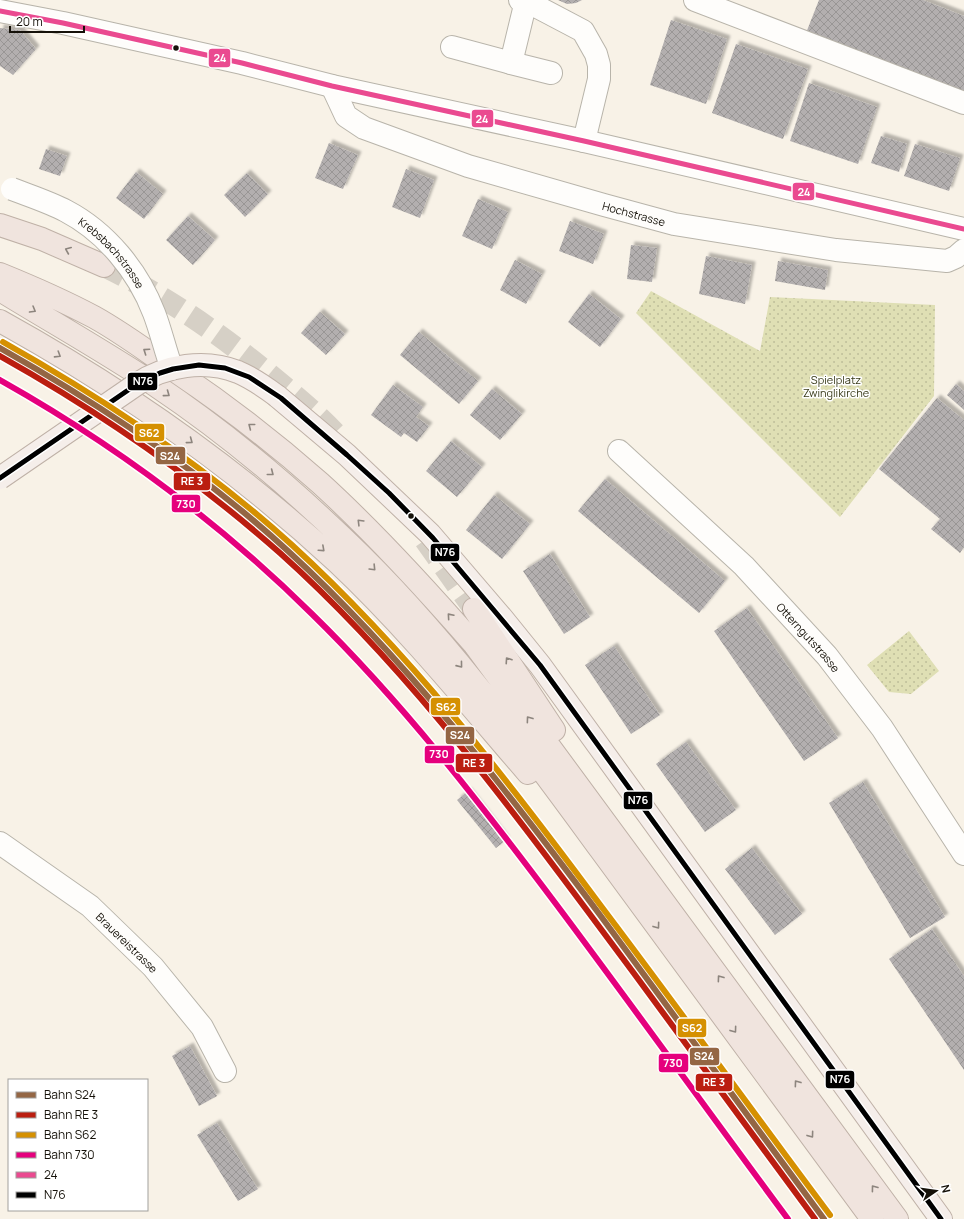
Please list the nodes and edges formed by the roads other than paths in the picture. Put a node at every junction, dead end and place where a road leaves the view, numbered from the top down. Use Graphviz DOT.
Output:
graph roads {
  1 [pos="524,0"];
  2 [pos="695,0"];
  3 [pos="0,11"];
  4 [pos="452,47"];
  5 [pos="511,63"];
  6 [pos="551,73"];
  7 [pos="332,86"];
  8 [pos="964,103"];
  9 [pos="584,141"];
  10 [pos="6,187"];
  11 [pos="0,225"];
  12 [pos="964,229"];
  13 [pos="964,250"];
  14 [pos="104,266"];
  15 [pos="0,274"];
  16 [pos="0,290"];
  17 [pos="0,321"];
  18 [pos="172,369"];
  19 [pos="619,451"];
  20 [pos="0,478"];
  21 [pos="474,609"];
  22 [pos="0,843"];
  23 [pos="964,854"];
  24 [pos="634,894"];
  25 [pos="660,897"];
  26 [pos="225,1071"];
  27 [pos="872,1219"];
  28 [pos="897,1219"];
  29 [pos="941,1219"];
  1 -- 5 [label="street"];
  1 -- 9 [label="street"];
  2 -- 8 [label="street"];
  3 -- 7 [label="street"];
  4 -- 5 [label="street"];
  5 -- 6 [label="street"];
  7 -- 9 [label="street"];
  7 -- 13 [label="street, Hochstrasse"];
  9 -- 12 [label="street"];
  10 -- 18 [label="street, Krebsbachstrasse, bridge"];
  14 -- 11 [label="highway, one-way"];
  25 -- 15 [label="highway, one-way"];
  16 -- 24 [label="highway, one-way"];
  17 -- 24 [label="highway, one-way"];
  18 -- 20 [label="main road, bridge"];
  18 -- 29 [label="main road, bridge"];
  19 -- 23 [label="street, Otterngutstrasse"];
  25 -- 21 [label="highway, one-way"];
  22 -- 26 [label="street, Brauereistrasse"];
  24 -- 27 [label="highway, one-way"];
  28 -- 25 [label="highway, one-way"];
}
